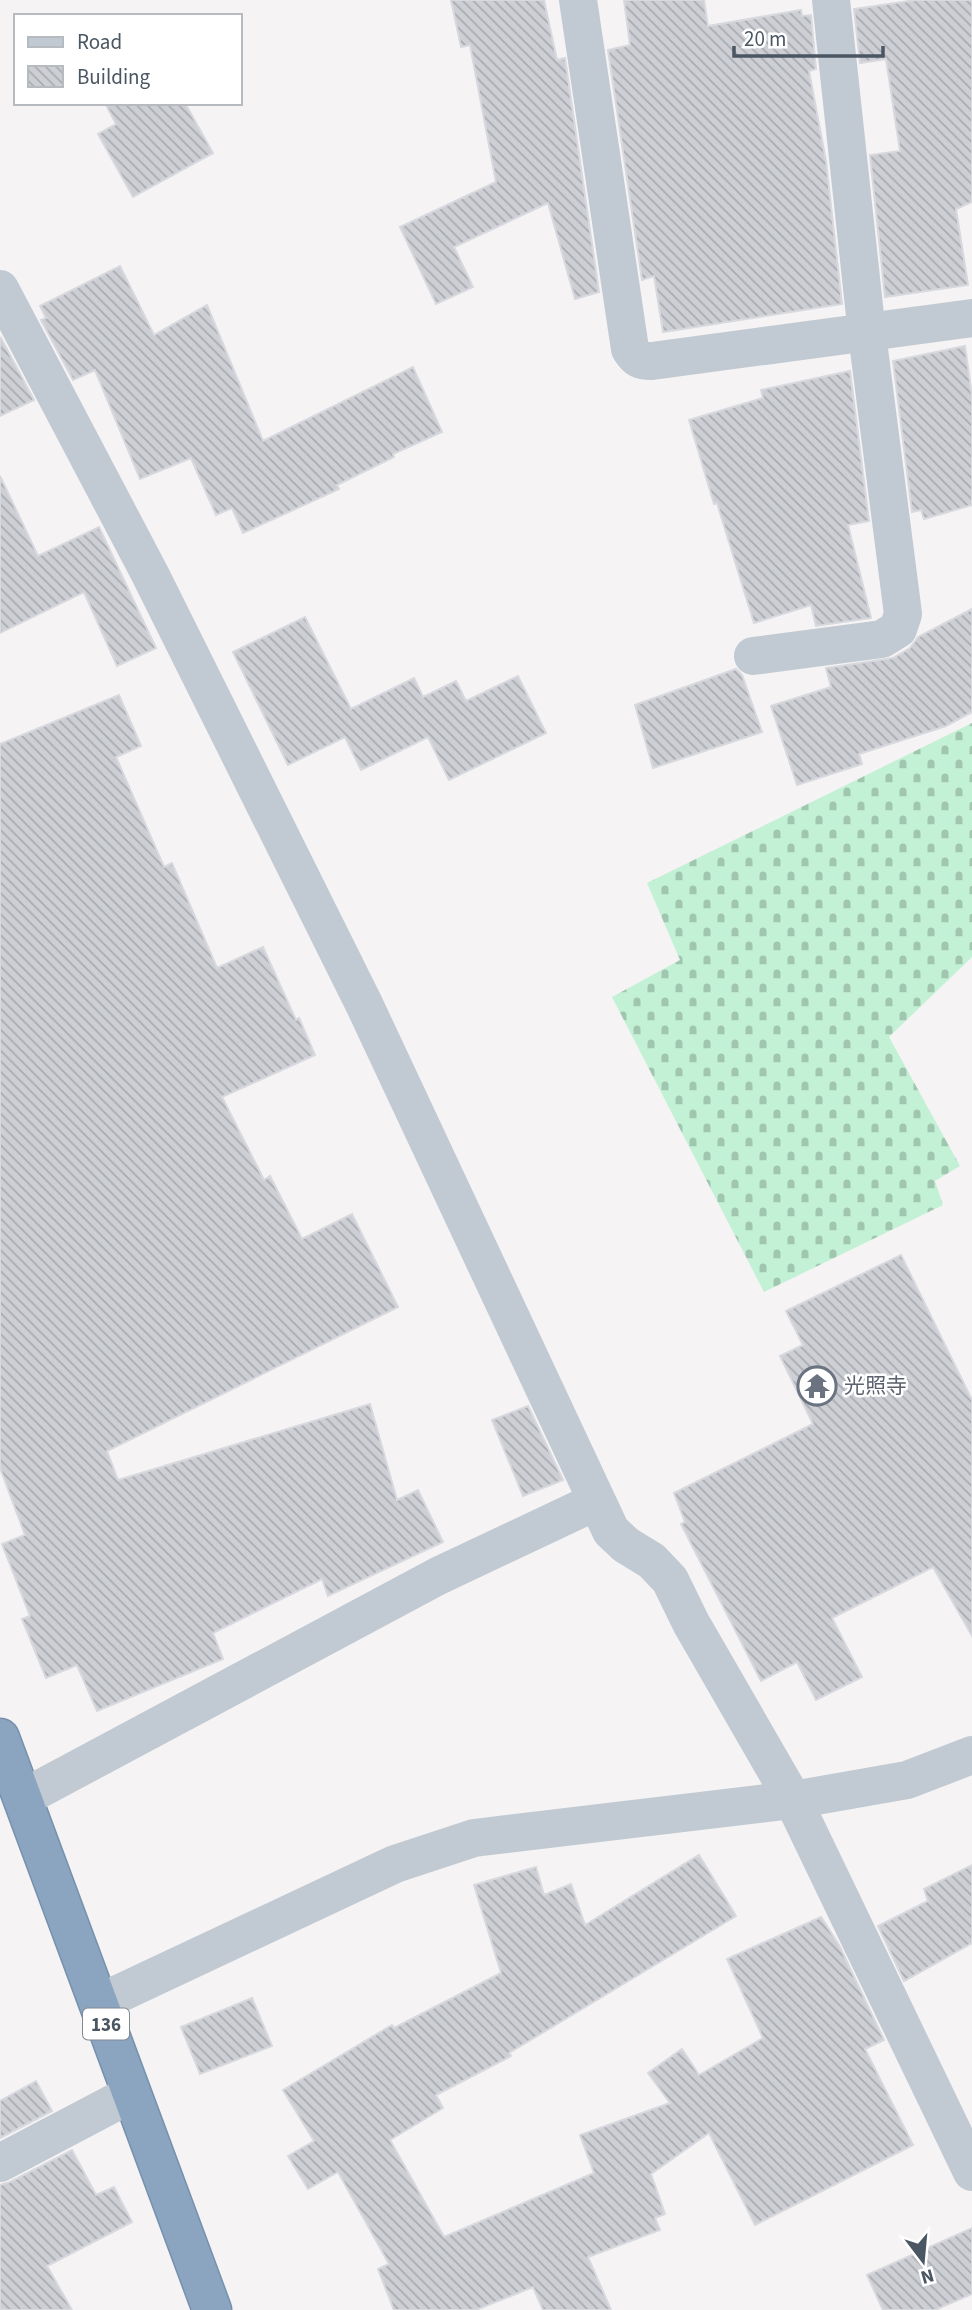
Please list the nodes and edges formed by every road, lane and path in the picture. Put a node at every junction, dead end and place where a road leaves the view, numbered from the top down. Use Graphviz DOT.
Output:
graph roads {
  1 [pos="578,0"];
  2 [pos="831,0"];
  3 [pos="0,289"];
  4 [pos="972,318"];
  5 [pos="867,334"];
  6 [pos="753,656"];
  7 [pos="597,1502"];
  8 [pos="0,1738"];
  9 [pos="972,1755"];
  10 [pos="23,1798"];
  11 [pos="793,1800"];
  12 [pos="99,2003"];
  13 [pos="131,2094"];
  14 [pos="0,2163"];
  15 [pos="972,2172"];
  16 [pos="212,2310"];
  1 -- 5 [label="street"];
  2 -- 5 [label="street"];
  3 -- 7 [label="street"];
  4 -- 5 [label="street"];
  5 -- 6 [label="street"];
  7 -- 10 [label="street"];
  7 -- 11 [label="street"];
  8 -- 10 [label="highway, 136"];
  9 -- 11 [label="street"];
  10 -- 12 [label="highway, 136"];
  11 -- 12 [label="street"];
  11 -- 15 [label="street"];
  12 -- 13 [label="highway, 136"];
  13 -- 14 [label="street"];
  13 -- 16 [label="highway, 136"];
}
